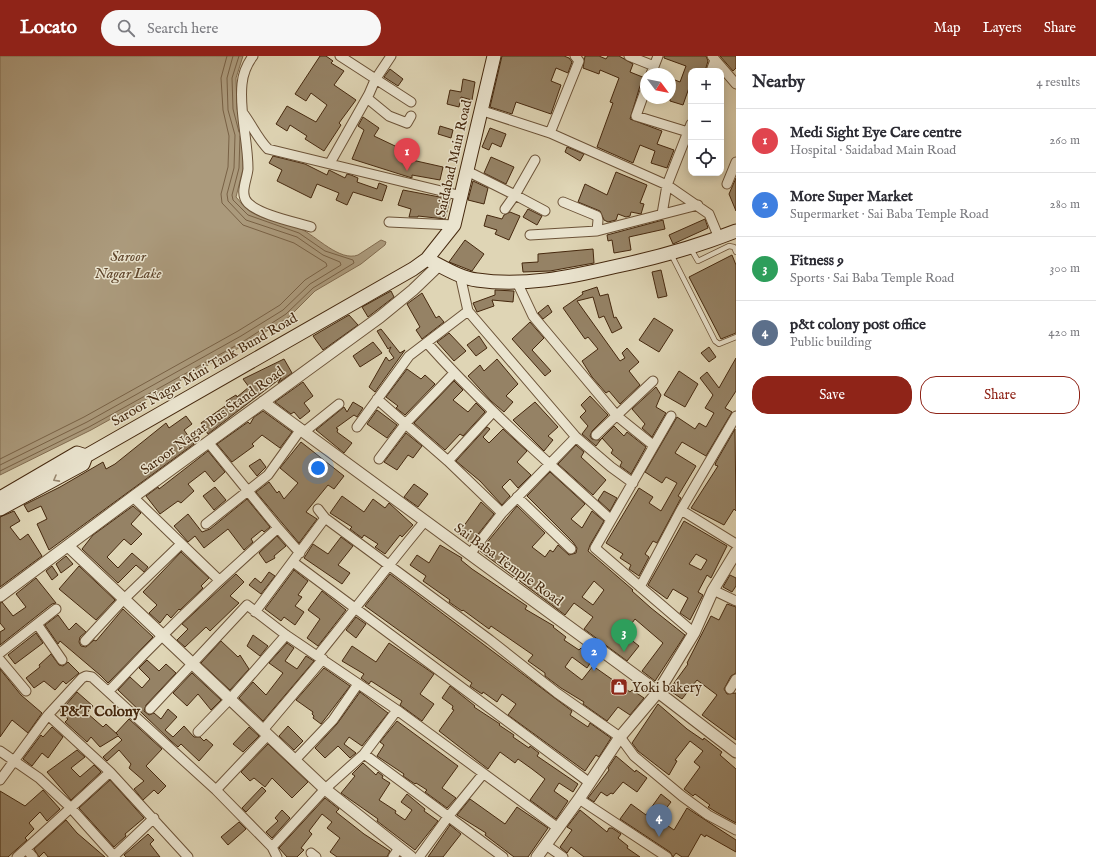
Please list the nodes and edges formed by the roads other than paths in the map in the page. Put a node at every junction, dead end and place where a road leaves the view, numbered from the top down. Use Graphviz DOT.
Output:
graph roads {
  1 [pos="253,56"];
  2 [pos="340,56"];
  3 [pos="391,56"];
  4 [pos="493,56"];
  5 [pos="575,56"];
  6 [pos="629,56"];
  7 [pos="658,56"];
  8 [pos="714,58"];
  9 [pos="649,68"];
  10 [pos="653,68"];
  11 [pos="712,68"];
  12 [pos="733,74"];
  13 [pos="375,80"];
  14 [pos="736,84"];
  15 [pos="367,98"];
  16 [pos="411,102"];
  17 [pos="640,104"];
  18 [pos="480,110"];
  19 [pos="243,113"];
  20 [pos="411,116"];
  21 [pos="688,128"];
  22 [pos="688,131"];
  23 [pos="550,133"];
  24 [pos="535,160"];
  25 [pos="330,162"];
  26 [pos="736,162"];
  27 [pos="467,172"];
  28 [pos="727,184"];
  29 [pos="667,185"];
  30 [pos="515,195"];
  31 [pos="462,196"];
  32 [pos="563,202"];
  33 [pos="698,205"];
  34 [pos="505,209"];
  35 [pos="545,211"];
  36 [pos="662,214"];
  37 [pos="389,222"];
  38 [pos="454,225"];
  39 [pos="311,227"];
  40 [pos="736,230"];
  41 [pos="597,231"];
  42 [pos="530,235"];
  43 [pos="719,238"];
  44 [pos="690,248"];
  45 [pos="736,252"];
  46 [pos="671,254"];
  47 [pos="427,259"];
  48 [pos="439,265"];
  49 [pos="460,275"];
  50 [pos="517,282"];
  51 [pos="468,311"];
  52 [pos="736,337"];
  53 [pos="427,343"];
  54 [pos="454,373"];
  55 [pos="653,381"];
  56 [pos="377,399"];
  57 [pos="263,402"];
  58 [pos="339,404"];
  59 [pos="493,412"];
  60 [pos="617,416"];
  61 [pos="671,416"];
  62 [pos="736,416"];
  63 [pos="406,423"];
  64 [pos="357,427"];
  65 [pos="302,431"];
  66 [pos="596,435"];
  67 [pos="576,437"];
  68 [pos="208,442"];
  69 [pos="653,445"];
  70 [pos="86,456"];
  71 [pos="379,459"];
  72 [pos="448,461"];
  73 [pos="550,464"];
  74 [pos="633,483"];
  75 [pos="248,491"];
  76 [pos="133,496"];
  77 [pos="517,496"];
  78 [pos="0,498"];
  79 [pos="0,509"];
  80 [pos="318,509"];
  81 [pos="681,510"];
  82 [pos="502,513"];
  83 [pos="325,518"];
  84 [pos="610,519"];
  85 [pos="425,521"];
  86 [pos="206,524"];
  87 [pos="278,528"];
  88 [pos="181,544"];
  89 [pos="736,544"];
  90 [pos="68,546"];
  91 [pos="571,549"];
  92 [pos="736,552"];
  93 [pos="300,553"];
  94 [pos="470,554"];
  95 [pos="294,562"];
  96 [pos="388,564"];
  97 [pos="218,579"];
  98 [pos="640,587"];
  99 [pos="713,590"];
  100 [pos="0,596"];
  101 [pos="123,600"];
  102 [pos="736,601"];
  103 [pos="56,609"];
  104 [pos="356,609"];
  105 [pos="255,612"];
  106 [pos="36,624"];
  107 [pos="694,633"];
  108 [pos="162,635"];
  109 [pos="286,635"];
  110 [pos="85,641"];
  111 [pos="0,653"];
  112 [pos="320,657"];
  113 [pos="0,660"];
  114 [pos="62,660"];
  115 [pos="192,662"];
  116 [pos="736,679"];
  117 [pos="358,684"];
  118 [pos="730,689"];
  119 [pos="26,691"];
  120 [pos="109,691"];
  121 [pos="658,692"];
  122 [pos="230,699"];
  123 [pos="150,708"];
  124 [pos="397,710"];
  125 [pos="48,715"];
  126 [pos="198,732"];
  127 [pos="265,732"];
  128 [pos="620,737"];
  129 [pos="0,751"];
  130 [pos="736,752"];
  131 [pos="364,754"];
  132 [pos="14,760"];
  133 [pos="295,760"];
  134 [pos="110,772"];
  135 [pos="483,774"];
  136 [pos="0,780"];
  137 [pos="590,783"];
  138 [pos="325,789"];
  139 [pos="216,790"];
  140 [pos="579,800"];
  141 [pos="70,807"];
  142 [pos="448,817"];
  143 [pos="154,818"];
  144 [pos="558,828"];
  145 [pos="736,830"];
  146 [pos="546,845"];
  147 [pos="272,847"];
  148 [pos="26,849"];
  149 [pos="396,853"];
  150 [pos="18,857"];
  151 [pos="33,857"];
  152 [pos="114,857"];
  153 [pos="188,857"];
  154 [pos="277,857"];
  155 [pos="411,857"];
  156 [pos="419,857"];
  157 [pos="503,857"];
  158 [pos="536,857"];
  159 [pos="563,857"];
  160 [pos="667,857"];
  1 -- 19 [label="street"];
  2 -- 13 [label="street"];
  3 -- 13 [label="street"];
  4 -- 18 [label="main road, Saidabad Main Road"];
  5 -- 23 [label="street"];
  6 -- 9 [label="street"];
  7 -- 10 [label="street"];
  8 -- 11 [label="street"];
  8 -- 12 [label="street"];
  12 -- 14 [label="street"];
  13 -- 15 [label="street"];
  13 -- 16 [label="street"];
  15 -- 20 [label="street"];
  15 -- 25 [label="street"];
  17 -- 21 [label="street"];
  18 -- 23 [label="street"];
  18 -- 27 [label="main road, Saidabad Main Road"];
  19 -- 25 [label="street"];
  19 -- 39 [label="street"];
  22 -- 29 [label="street"];
  23 -- 29 [label="street"];
  24 -- 30 [label="street"];
  25 -- 31 [label="street"];
  26 -- 28 [label="street"];
  27 -- 30 [label="street"];
  27 -- 31 [label="main road, Saidabad Main Road"];
  29 -- 33 [label="street"];
  29 -- 36 [label="street"];
  30 -- 34 [label="street"];
  30 -- 35 [label="street"];
  31 -- 38 [label="main road, Saidabad Main Road"];
  32 -- 41 [label="street"];
  33 -- 36 [label="street"];
  33 -- 43 [label="street"];
  36 -- 41 [label="street"];
  37 -- 38 [label="street"];
  38 -- 47 [label="main road, Saidabad Main Road"];
  40 -- 43 [label="main road"];
  41 -- 42 [label="street"];
  43 -- 44 [label="main road"];
  44 -- 45 [label="lane"];
  44 -- 46 [label="main road"];
  46 -- 50 [label="main road"];
  46 -- 52 [label="lane"];
  47 -- 48 [label="main road"];
  47 -- 70 [label="main road, Saroor Nagar Mini Tank Bund Road"];
  48 -- 49 [label="main road"];
  48 -- 57 [label="street, Saroor Nagar Bus Stand Road"];
  49 -- 50 [label="main road"];
  49 -- 51 [label="street"];
  50 -- 60 [label="street"];
  51 -- 53 [label="street"];
  51 -- 67 [label="street"];
  53 -- 54 [label="street"];
  53 -- 56 [label="street"];
  54 -- 59 [label="street"];
  54 -- 63 [label="street"];
  55 -- 60 [label="street"];
  56 -- 63 [label="street"];
  56 -- 64 [label="street"];
  57 -- 65 [label="street, Sai Baba Temple Road"];
  57 -- 68 [label="street, Saroor Nagar Bus Stand Road"];
  58 -- 65 [label="street"];
  59 -- 72 [label="street"];
  59 -- 73 [label="street"];
  60 -- 66 [label="street"];
  60 -- 69 [label="street"];
  61 -- 69 [label="street"];
  62 -- 81 [label="street"];
  63 -- 71 [label="street"];
  63 -- 72 [label="street"];
  65 -- 75 [label="street"];
  65 -- 85 [label="street, Sai Baba Temple Road"];
  67 -- 73 [label="street"];
  67 -- 74 [label="street"];
  68 -- 75 [label="street"];
  68 -- 76 [label="street, Saroor Nagar Bus Stand Road"];
  69 -- 74 [label="street"];
  70 -- 78 [label="main road"];
  70 -- 79 [label="main road, Saroor Nagar Mini Tank Bund Road, one-way"];
  72 -- 82 [label="street"];
  73 -- 77 [label="street"];
  73 -- 84 [label="street"];
  74 -- 84 [label="street"];
  75 -- 86 [label="street"];
  75 -- 87 [label="street"];
  76 -- 88 [label="street"];
  76 -- 90 [label="street, Saroor Nagar Bus Stand Road"];
  77 -- 82 [label="street"];
  77 -- 91 [label="street"];
  80 -- 83 [label="street"];
  81 -- 89 [label="street"];
  81 -- 98 [label="street"];
  82 -- 94 [label="street"];
  83 -- 93 [label="street"];
  83 -- 96 [label="street"];
  84 -- 98 [label="street"];
  85 -- 94 [label="street, Sai Baba Temple Road"];
  85 -- 96 [label="street"];
  87 -- 93 [label="street"];
  87 -- 97 [label="street"];
  88 -- 97 [label="street"];
  88 -- 101 [label="street"];
  90 -- 100 [label="street, Saroor Nagar Bus Stand Road"];
  90 -- 101 [label="street"];
  92 -- 99 [label="street"];
  93 -- 95 [label="street"];
  94 -- 121 [label="street, Sai Baba Temple Road"];
  95 -- 104 [label="street"];
  95 -- 105 [label="street"];
  96 -- 104 [label="street"];
  96 -- 128 [label="street"];
  97 -- 108 [label="street"];
  98 -- 107 [label="street"];
  99 -- 102 [label="street"];
  99 -- 107 [label="street"];
  101 -- 108 [label="street"];
  101 -- 110 [label="street"];
  103 -- 106 [label="street"];
  104 -- 112 [label="street"];
  104 -- 137 [label="street"];
  105 -- 109 [label="street"];
  105 -- 115 [label="street"];
  106 -- 111 [label="street"];
  106 -- 114 [label="street"];
  107 -- 121 [label="street"];
  108 -- 115 [label="street"];
  108 -- 120 [label="street"];
  109 -- 112 [label="street"];
  109 -- 122 [label="street"];
  112 -- 117 [label="street"];
  112 -- 127 [label="street"];
  113 -- 119 [label="street"];
  115 -- 122 [label="street"];
  115 -- 123 [label="street"];
  116 -- 118 [label="street"];
  117 -- 124 [label="street"];
  117 -- 133 [label="street"];
  120 -- 125 [label="street"];
  120 -- 139 [label="street"];
  121 -- 128 [label="street"];
  121 -- 130 [label="street, Sai Baba Temple Road"];
  122 -- 126 [label="street"];
  122 -- 127 [label="street"];
  124 -- 131 [label="street"];
  124 -- 135 [label="street"];
  125 -- 132 [label="street"];
  125 -- 134 [label="street"];
  127 -- 133 [label="street"];
  127 -- 139 [label="street"];
  128 -- 137 [label="street"];
  128 -- 145 [label="street"];
  129 -- 132 [label="street"];
  131 -- 138 [label="street"];
  131 -- 142 [label="street"];
  132 -- 136 [label="street"];
  132 -- 141 [label="street"];
  133 -- 138 [label="street"];
  134 -- 141 [label="street"];
  134 -- 143 [label="street"];
  135 -- 142 [label="street"];
  135 -- 144 [label="street"];
  137 -- 140 [label="street"];
  138 -- 147 [label="street"];
  138 -- 149 [label="street"];
  139 -- 147 [label="street"];
  140 -- 144 [label="street"];
  140 -- 160 [label="street"];
  141 -- 148 [label="street"];
  141 -- 152 [label="street"];
  142 -- 156 [label="street"];
  142 -- 157 [label="street"];
  143 -- 152 [label="street"];
  143 -- 153 [label="street"];
  144 -- 146 [label="street"];
  146 -- 158 [label="street"];
  146 -- 159 [label="street"];
  147 -- 154 [label="street"];
  148 -- 150 [label="street"];
  148 -- 151 [label="street"];
  149 -- 155 [label="street"];
}
